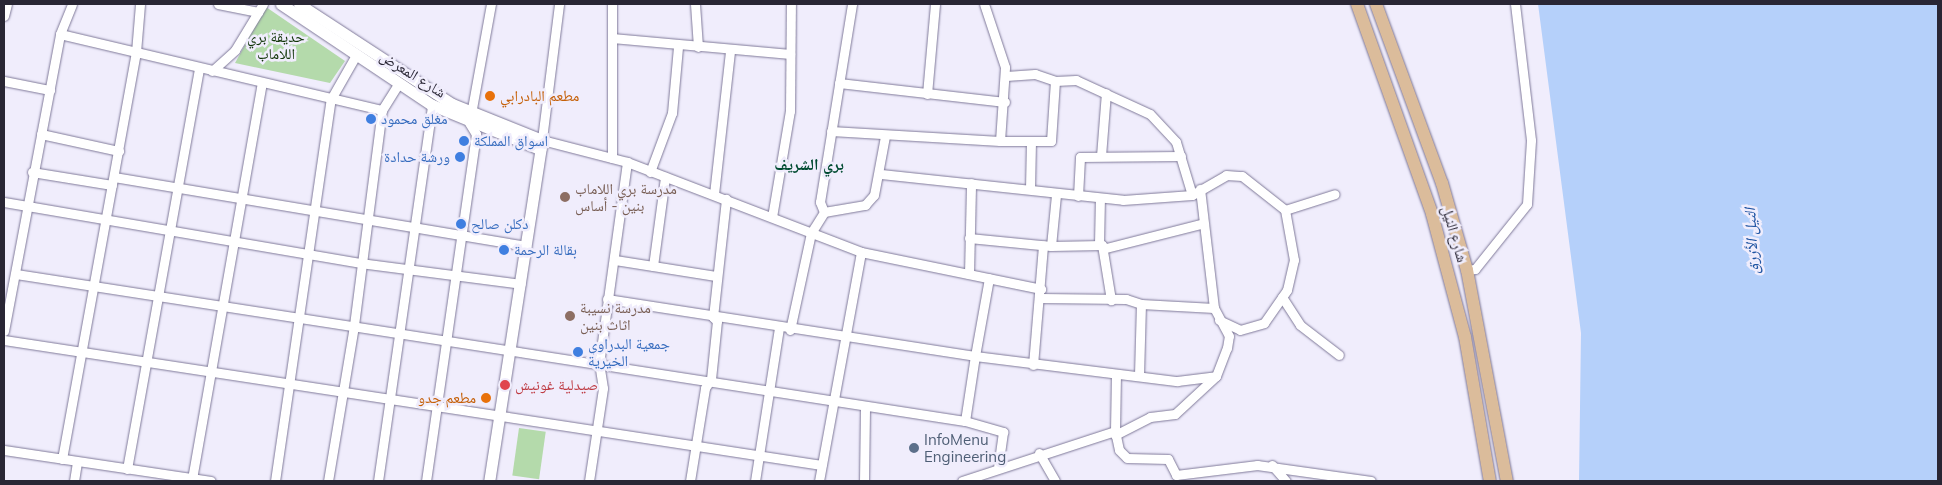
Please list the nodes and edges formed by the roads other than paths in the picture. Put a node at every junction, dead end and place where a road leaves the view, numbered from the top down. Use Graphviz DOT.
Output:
graph roads {
  1 [pos="7,4"];
  2 [pos="72,4"];
  3 [pos="140,4"];
  4 [pos="218,4"];
  5 [pos="281,4"];
  6 [pos="299,4"];
  7 [pos="491,4"];
  8 [pos="559,4"];
  9 [pos="612,4"];
  10 [pos="695,4"];
  11 [pos="791,4"];
  12 [pos="852,4"];
  13 [pos="935,4"];
  14 [pos="984,4"];
  15 [pos="1357,4"];
  16 [pos="1376,4"];
  17 [pos="1515,4"];
  18 [pos="260,8"];
  19 [pos="4,16"];
  20 [pos="60,34"];
  21 [pos="612,38"];
  22 [pos="678,47"];
  23 [pos="698,47"];
  24 [pos="136,52"];
  25 [pos="730,52"];
  26 [pos="790,54"];
  27 [pos="356,55"];
  28 [pos="199,69"];
  29 [pos="212,71"];
  30 [pos="1006,76"];
  31 [pos="4,81"];
  32 [pos="1055,81"];
  33 [pos="262,82"];
  34 [pos="400,83"];
  35 [pos="839,83"];
  36 [pos="50,90"];
  37 [pos="1106,93"];
  38 [pos="927,94"];
  39 [pos="332,99"];
  40 [pos="1005,102"];
  41 [pos="432,104"];
  42 [pos="382,110"];
  43 [pos="470,119"];
  44 [pos="831,130"];
  45 [pos="42,134"];
  46 [pos="885,136"];
  47 [pos="1000,141"];
  48 [pos="541,142"];
  49 [pos="1031,142"];
  50 [pos="119,151"];
  51 [pos="1101,156"];
  52 [pos="1182,156"];
  53 [pos="612,158"];
  54 [pos="627,162"];
  55 [pos="32,172"];
  56 [pos="650,172"];
  57 [pos="881,174"];
  58 [pos="665,178"];
  59 [pos="113,181"];
  60 [pos="970,183"];
  61 [pos="1442,183"];
  62 [pos="1424,185"];
  63 [pos="177,189"];
  64 [pos="1030,189"];
  65 [pos="1196,192"];
  66 [pos="714,194"];
  67 [pos="1335,194"];
  68 [pos="1056,195"];
  69 [pos="1078,196"];
  70 [pos="1100,198"];
  71 [pos="726,199"];
  72 [pos="243,200"];
  73 [pos="4,202"];
  74 [pos="28,206"];
  75 [pos="1285,210"];
  76 [pos="315,211"];
  77 [pos="1450,211"];
  78 [pos="824,212"];
  79 [pos="1432,214"];
  80 [pos="772,217"];
  81 [pos="107,218"];
  82 [pos="366,220"];
  83 [pos="1201,224"];
  84 [pos="415,228"];
  85 [pos="171,230"];
  86 [pos="811,233"];
  87 [pos="461,234"];
  88 [pos="970,238"];
  89 [pos="237,240"];
  90 [pos="526,246"];
  91 [pos="1047,246"];
  92 [pos="1102,246"];
  93 [pos="309,252"];
  94 [pos="862,252"];
  95 [pos="616,260"];
  96 [pos="360,263"];
  97 [pos="654,266"];
  98 [pos="409,270"];
  99 [pos="1467,270"];
  100 [pos="16,274"];
  101 [pos="969,274"];
  102 [pos="455,275"];
  103 [pos="716,276"];
  104 [pos="989,278"];
  105 [pos="521,284"];
  106 [pos="95,286"];
  107 [pos="1040,294"];
  108 [pos="160,297"];
  109 [pos="1282,297"];
  110 [pos="607,299"];
  111 [pos="1111,300"];
  112 [pos="1140,304"];
  113 [pos="226,305"];
  114 [pos="1214,308"];
  115 [pos="713,316"];
  116 [pos="300,317"];
  117 [pos="1219,320"];
  118 [pos="354,326"];
  119 [pos="780,328"];
  120 [pos="790,330"];
  121 [pos="4,331"];
  122 [pos="399,333"];
  123 [pos="844,337"];
  124 [pos="4,340"];
  125 [pos="446,341"];
  126 [pos="511,352"];
  127 [pos="81,354"];
  128 [pos="1339,355"];
  129 [pos="975,356"];
  130 [pos="148,362"];
  131 [pos="599,364"];
  132 [pos="1033,365"];
  133 [pos="213,372"];
  134 [pos="1116,375"];
  135 [pos="1139,375"];
  136 [pos="1216,376"];
  137 [pos="711,379"];
  138 [pos="288,385"];
  139 [pos="766,391"];
  140 [pos="341,394"];
  141 [pos="389,400"];
  142 [pos="835,403"];
  143 [pos="437,407"];
  144 [pos="865,407"];
  145 [pos="499,418"];
  146 [pos="965,421"];
  147 [pos="596,430"];
  148 [pos="1115,433"];
  149 [pos="695,446"];
  150 [pos="4,450"];
  151 [pos="1039,453"];
  152 [pos="760,455"];
  153 [pos="62,460"];
  154 [pos="77,462"];
  155 [pos="822,465"];
  156 [pos="998,466"];
  157 [pos="1272,466"];
  158 [pos="127,469"];
  159 [pos="192,478"];
  160 [pos="74,481"];
  161 [pos="211,481"];
  162 [pos="275,481"];
  163 [pos="328,481"];
  164 [pos="378,481"];
  165 [pos="426,481"];
  166 [pos="489,481"];
  167 [pos="589,481"];
  168 [pos="690,481"];
  169 [pos="755,481"];
  170 [pos="819,481"];
  171 [pos="864,481"];
  172 [pos="962,481"];
  173 [pos="1055,481"];
  174 [pos="1286,481"];
  175 [pos="1371,481"];
  176 [pos="1490,481"];
  177 [pos="1507,481"];
  1 -- 19 [label="street"];
  2 -- 20 [label="street"];
  3 -- 24 [label="street"];
  4 -- 18 [label="street"];
  5 -- 27 [label="main road, شارع المعرض"];
  6 -- 43 [label="main road, شارع المعرض"];
  7 -- 43 [label="street"];
  8 -- 48 [label="street"];
  9 -- 21 [label="street"];
  10 -- 23 [label="street"];
  11 -- 26 [label="street"];
  12 -- 35 [label="street"];
  13 -- 38 [label="street"];
  14 -- 30 [label="street"];
  15 -- 62 [label="main road, شارع النيل"];
  16 -- 61 [label="main road, شارع النيل"];
  17 -- 99 [label="street"];
  18 -- 29 [label="street"];
  20 -- 24 [label="street"];
  20 -- 36 [label="street"];
  21 -- 22 [label="street"];
  21 -- 53 [label="street"];
  22 -- 23 [label="street"];
  22 -- 56 [label="street"];
  23 -- 25 [label="street"];
  24 -- 28 [label="street"];
  24 -- 50 [label="street"];
  25 -- 26 [label="street"];
  25 -- 66 [label="street"];
  26 -- 80 [label="street"];
  27 -- 34 [label="main road, شارع المعرض"];
  27 -- 39 [label="street"];
  28 -- 29 [label="street"];
  28 -- 63 [label="street"];
  29 -- 33 [label="street"];
  30 -- 32 [label="street"];
  30 -- 40 [label="street"];
  31 -- 36 [label="street"];
  32 -- 37 [label="street"];
  32 -- 49 [label="street"];
  33 -- 39 [label="street"];
  33 -- 72 [label="street"];
  34 -- 41 [label="main road, شارع المعرض"];
  34 -- 42 [label="street"];
  35 -- 38 [label="street"];
  35 -- 44 [label="street"];
  36 -- 45 [label="street"];
  37 -- 51 [label="street"];
  37 -- 52 [label="street"];
  38 -- 40 [label="street"];
  39 -- 42 [label="street"];
  39 -- 76 [label="street"];
  40 -- 47 [label="street"];
  41 -- 43 [label="main road, شارع المعرض"];
  41 -- 84 [label="street"];
  42 -- 82 [label="street"];
  43 -- 48 [label="main road, شارع المعرض"];
  43 -- 87 [label="street"];
  44 -- 46 [label="street"];
  44 -- 78 [label="street"];
  45 -- 50 [label="street"];
  45 -- 55 [label="street"];
  46 -- 47 [label="street"];
  46 -- 57 [label="street"];
  47 -- 49 [label="street"];
  48 -- 53 [label="street"];
  48 -- 90 [label="main road"];
  49 -- 64 [label="street"];
  50 -- 59 [label="street"];
  51 -- 52 [label="street"];
  51 -- 69 [label="street"];
  52 -- 65 [label="street"];
  53 -- 54 [label="street"];
  54 -- 56 [label="street"];
  54 -- 95 [label="street"];
  55 -- 59 [label="street"];
  55 -- 74 [label="street"];
  56 -- 58 [label="street"];
  57 -- 60 [label="street"];
  57 -- 78 [label="street"];
  58 -- 66 [label="street"];
  58 -- 97 [label="street"];
  59 -- 63 [label="street"];
  59 -- 81 [label="street"];
  60 -- 64 [label="street"];
  60 -- 88 [label="street"];
  61 -- 62 [label="main road"];
  61 -- 77 [label="main road, شارع النيل"];
  62 -- 79 [label="main road, شارع النيل"];
  63 -- 72 [label="street"];
  63 -- 85 [label="street"];
  64 -- 68 [label="street"];
  65 -- 70 [label="street"];
  65 -- 75 [label="street"];
  65 -- 83 [label="street"];
  66 -- 71 [label="street"];
  67 -- 75 [label="street"];
  68 -- 69 [label="street"];
  68 -- 91 [label="street"];
  69 -- 70 [label="street"];
  70 -- 92 [label="street"];
  71 -- 80 [label="street"];
  71 -- 103 [label="street"];
  72 -- 76 [label="street"];
  72 -- 89 [label="street"];
  73 -- 74 [label="street"];
  74 -- 81 [label="street"];
  74 -- 100 [label="street"];
  75 -- 109 [label="street"];
  76 -- 82 [label="street"];
  76 -- 93 [label="street"];
  77 -- 79 [label="main road"];
  77 -- 99 [label="main road, شارع النيل"];
  78 -- 86 [label="street"];
  79 -- 176 [label="main road, شارع النيل"];
  80 -- 86 [label="street"];
  81 -- 85 [label="street"];
  81 -- 106 [label="street"];
  82 -- 84 [label="street"];
  82 -- 96 [label="street"];
  83 -- 92 [label="street"];
  83 -- 114 [label="street"];
  84 -- 87 [label="street"];
  84 -- 98 [label="street"];
  85 -- 89 [label="street"];
  85 -- 108 [label="street"];
  86 -- 94 [label="street"];
  86 -- 120 [label="street"];
  87 -- 90 [label="street"];
  87 -- 102 [label="street"];
  88 -- 91 [label="street"];
  88 -- 101 [label="street"];
  89 -- 93 [label="street"];
  89 -- 113 [label="street"];
  90 -- 105 [label="main road"];
  91 -- 92 [label="street"];
  91 -- 107 [label="street"];
  92 -- 111 [label="street"];
  93 -- 96 [label="street"];
  93 -- 116 [label="street"];
  94 -- 101 [label="street"];
  94 -- 123 [label="street"];
  95 -- 97 [label="street"];
  95 -- 110 [label="street"];
  96 -- 98 [label="street"];
  96 -- 118 [label="street"];
  97 -- 103 [label="street"];
  98 -- 102 [label="street"];
  98 -- 122 [label="street"];
  99 -- 177 [label="main road, شارع النيل"];
  100 -- 106 [label="street"];
  100 -- 121 [label="street"];
  101 -- 104 [label="street"];
  102 -- 105 [label="street"];
  102 -- 125 [label="street"];
  103 -- 115 [label="street"];
  104 -- 107 [label="street"];
  104 -- 129 [label="street"];
  105 -- 126 [label="main road"];
  106 -- 108 [label="street"];
  106 -- 127 [label="street"];
  107 -- 111 [label="street"];
  107 -- 132 [label="street"];
  108 -- 113 [label="street"];
  108 -- 130 [label="street"];
  109 -- 117 [label="street"];
  109 -- 128 [label="street"];
  110 -- 115 [label="street"];
  110 -- 131 [label="street"];
  111 -- 112 [label="street"];
  112 -- 114 [label="street"];
  112 -- 135 [label="street"];
  113 -- 116 [label="street"];
  113 -- 133 [label="street"];
  114 -- 117 [label="street"];
  115 -- 119 [label="street"];
  115 -- 137 [label="street"];
  116 -- 118 [label="street"];
  116 -- 138 [label="street"];
  117 -- 136 [label="street"];
  118 -- 122 [label="street"];
  118 -- 140 [label="street"];
  119 -- 120 [label="street"];
  119 -- 139 [label="street"];
  120 -- 123 [label="street"];
  122 -- 125 [label="street"];
  122 -- 141 [label="street"];
  123 -- 129 [label="street"];
  123 -- 142 [label="street"];
  124 -- 127 [label="street"];
  125 -- 126 [label="street"];
  125 -- 143 [label="street"];
  126 -- 131 [label="street"];
  126 -- 145 [label="main road"];
  127 -- 130 [label="street"];
  127 -- 153 [label="street"];
  129 -- 132 [label="street"];
  129 -- 146 [label="street"];
  130 -- 133 [label="street"];
  130 -- 158 [label="street"];
  131 -- 137 [label="street"];
  131 -- 147 [label="street"];
  132 -- 134 [label="street"];
  133 -- 138 [label="street"];
  133 -- 159 [label="street"];
  134 -- 135 [label="street"];
  134 -- 148 [label="street"];
  135 -- 136 [label="street"];
  136 -- 148 [label="street"];
  137 -- 139 [label="street"];
  137 -- 149 [label="street"];
  138 -- 140 [label="street"];
  138 -- 162 [label="street"];
  139 -- 142 [label="street"];
  139 -- 152 [label="street"];
  140 -- 141 [label="street"];
  140 -- 163 [label="street"];
  141 -- 143 [label="street"];
  141 -- 164 [label="street"];
  142 -- 144 [label="street"];
  142 -- 155 [label="street"];
  143 -- 145 [label="street"];
  143 -- 165 [label="street"];
  144 -- 146 [label="street"];
  144 -- 171 [label="street"];
  145 -- 147 [label="street"];
  145 -- 166 [label="main road"];
  146 -- 156 [label="street"];
  147 -- 149 [label="street"];
  147 -- 167 [label="street"];
  148 -- 151 [label="street"];
  148 -- 157 [label="street"];
  149 -- 152 [label="street"];
  149 -- 168 [label="street"];
  150 -- 153 [label="street"];
  151 -- 156 [label="street"];
  151 -- 173 [label="street"];
  152 -- 155 [label="street"];
  152 -- 169 [label="street"];
  153 -- 154 [label="street"];
  154 -- 158 [label="street"];
  154 -- 160 [label="street"];
  155 -- 170 [label="street"];
  156 -- 172 [label="street"];
  157 -- 174 [label="street"];
  157 -- 175 [label="street"];
  158 -- 159 [label="street"];
  159 -- 161 [label="street"];
}
